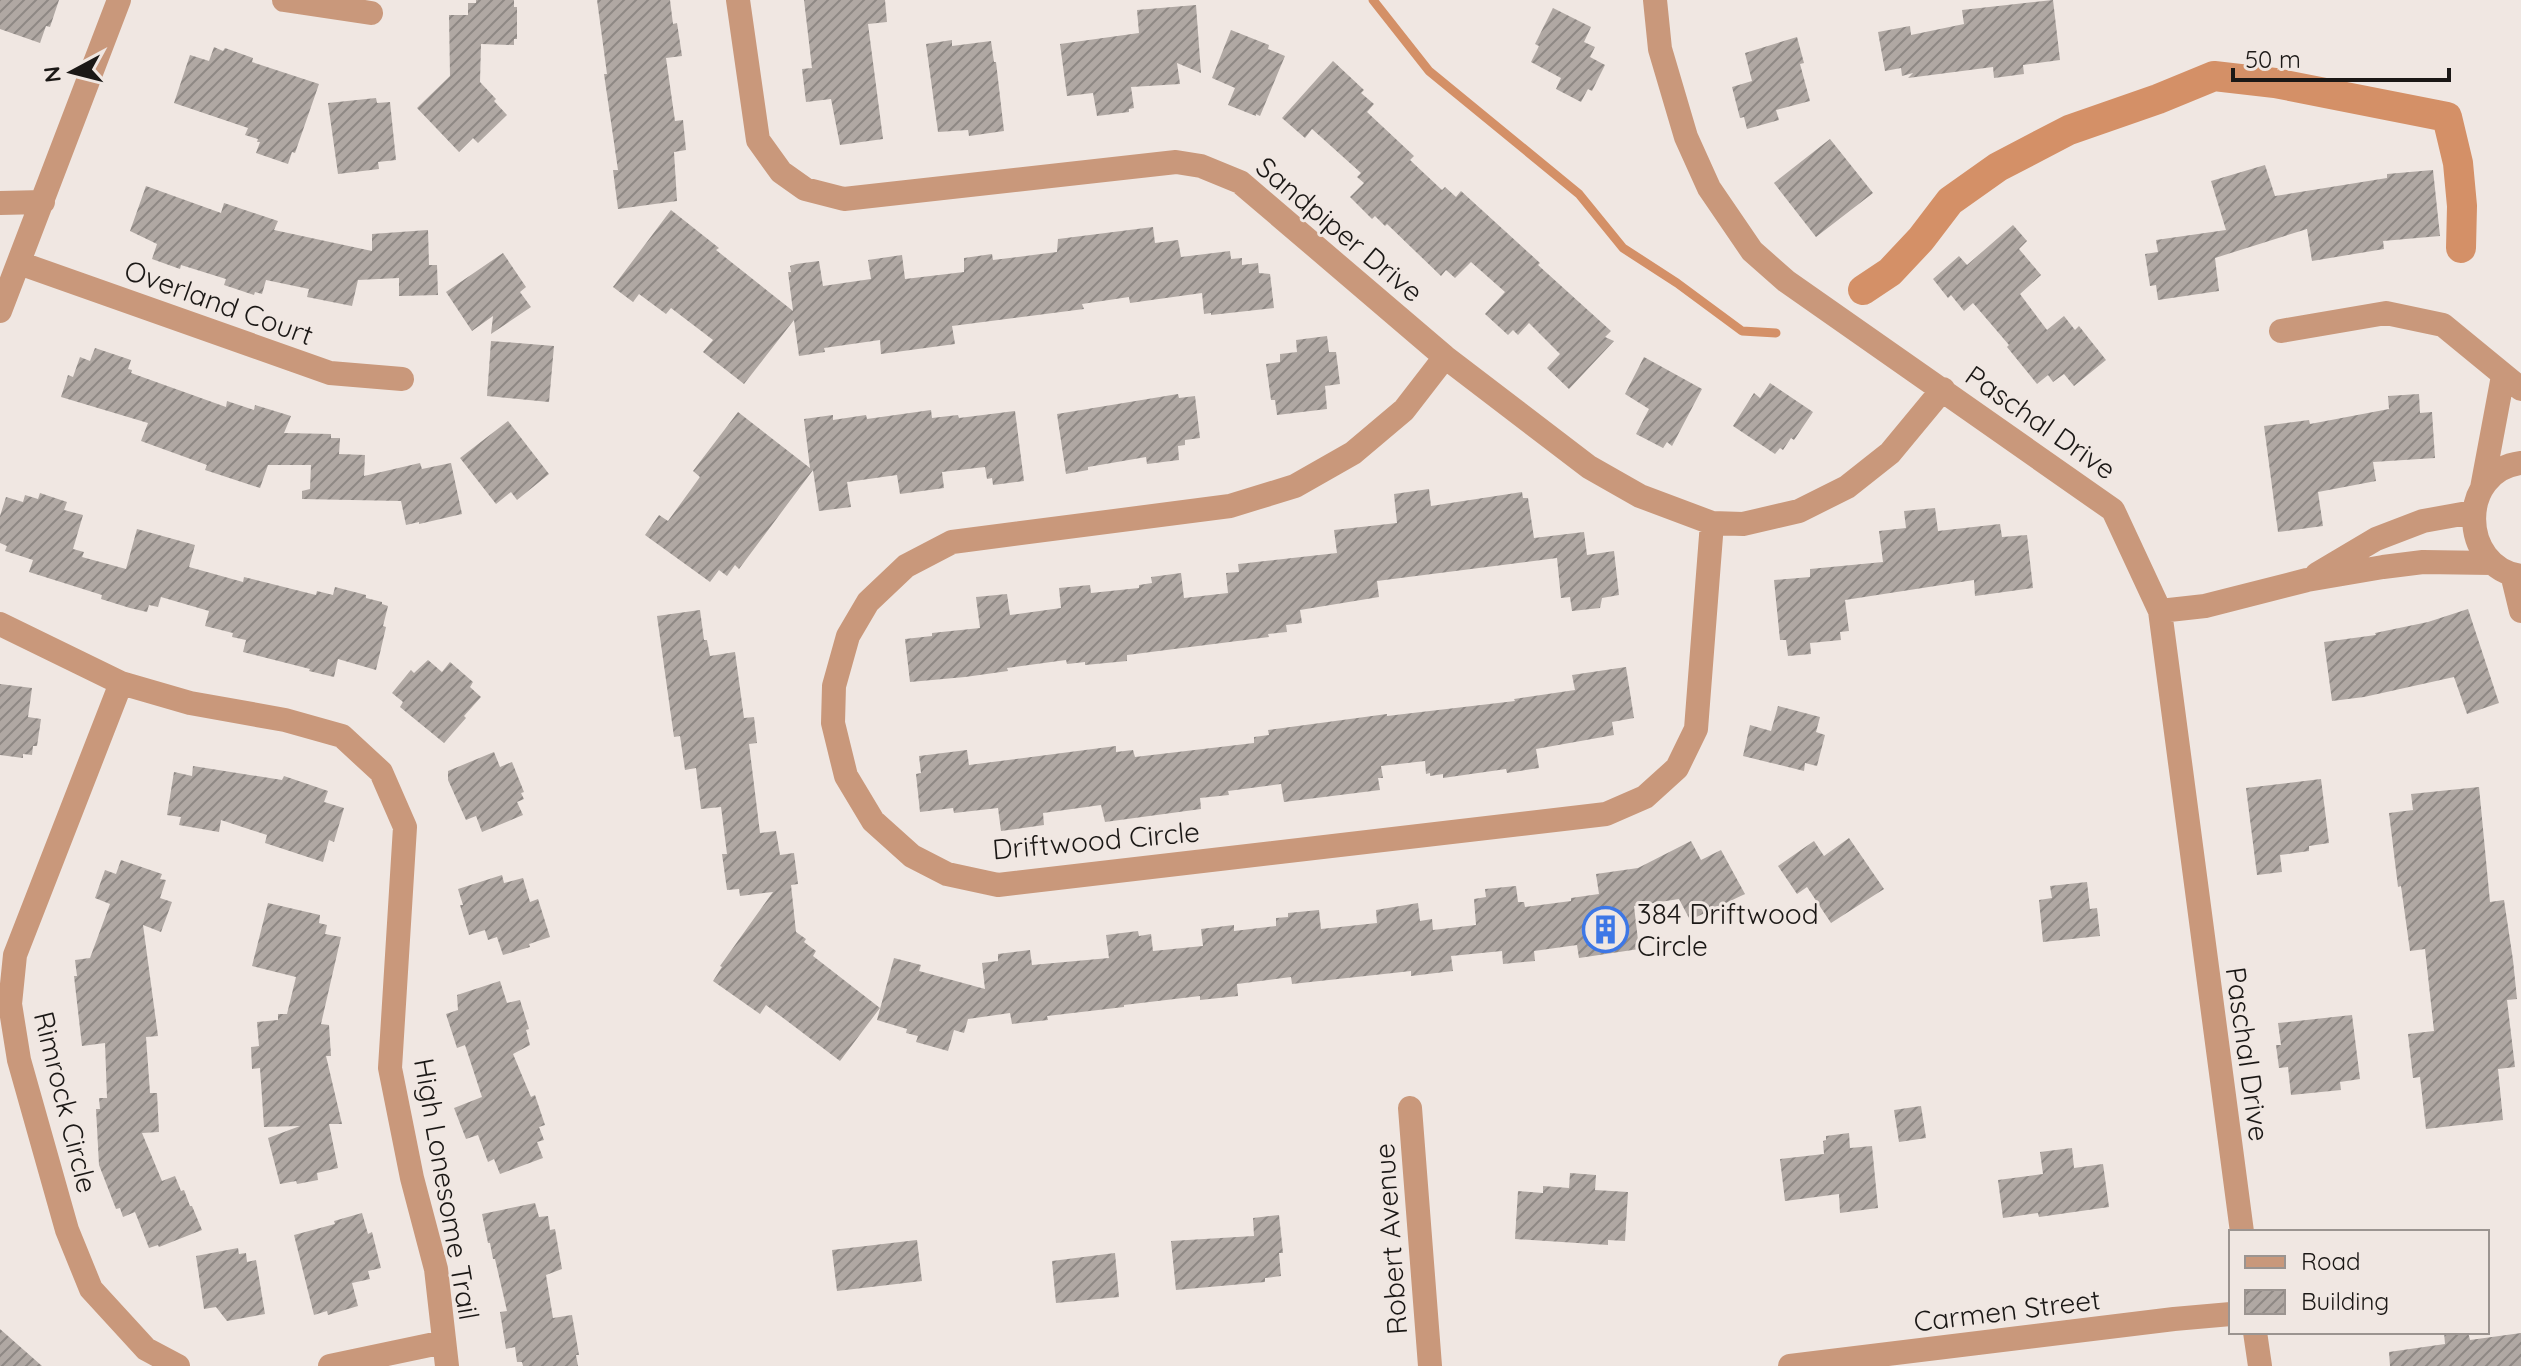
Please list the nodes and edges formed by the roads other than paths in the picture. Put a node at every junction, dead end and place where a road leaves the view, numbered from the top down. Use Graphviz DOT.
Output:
graph roads {
  1 [pos="119,0"];
  2 [pos="284,0"];
  3 [pos="738,0"];
  4 [pos="1655,0"];
  5 [pos="371,13"];
  6 [pos="43,202"];
  7 [pos="0,203"];
  8 [pos="19,263"];
  9 [pos="0,311"];
  10 [pos="2281,331"];
  11 [pos="1445,357"];
  12 [pos="2515,377"];
  13 [pos="402,379"];
  14 [pos="1943,389"];
  15 [pos="2521,463"];
  16 [pos="2482,488"];
  17 [pos="2473,512"];
  18 [pos="1712,523"];
  19 [pos="2508,571"];
  20 [pos="2307,580"];
  21 [pos="2160,611"];
  22 [pos="2521,611"];
  23 [pos="0,624"];
  24 [pos="121,683"];
  25 [pos="1410,1108"];
  26 [pos="2242,1230"];
  27 [pos="2229,1314"];
  28 [pos="2255,1334"];
  29 [pos="446,1354"];
  30 [pos="178,1366"];
  31 [pos="330,1366"];
  32 [pos="1430,1366"];
  33 [pos="1790,1366"];
  34 [pos="2260,1366"];
  1 -- 6 [label="street"];
  2 -- 5 [label="street"];
  3 -- 11 [label="street, Sandpiper Drive"];
  4 -- 14 [label="street, Paschal Drive"];
  6 -- 7 [label="street"];
  6 -- 8 [label="street"];
  8 -- 9 [label="street"];
  8 -- 13 [label="street, Overland Court"];
  10 -- 12 [label="street"];
  11 -- 18 [label="street, Sandpiper Drive"];
  11 -- 18 [label="street, Driftwood Circle"];
  12 -- 16 [label="street"];
  14 -- 18 [label="street, Sandpiper Drive"];
  14 -- 21 [label="street, Paschal Drive"];
  15 -- 16 [label="street"];
  16 -- 17 [label="street"];
  17 -- 19 [label="street"];
  17 -- 20 [label="street"];
  19 -- 20 [label="street"];
  19 -- 22 [label="street"];
  20 -- 21 [label="street"];
  21 -- 26 [label="street, Paschal Drive"];
  23 -- 24 [label="street, High Lonesome Trail"];
  24 -- 29 [label="street, High Lonesome Trail"];
  24 -- 30 [label="street, Rimrock Circle"];
  25 -- 32 [label="street, Robert Avenue"];
  27 -- 33 [label="street, Carmen Street"];
  28 -- 34 [label="street"];
  29 -- 31 [label="street"];
}
